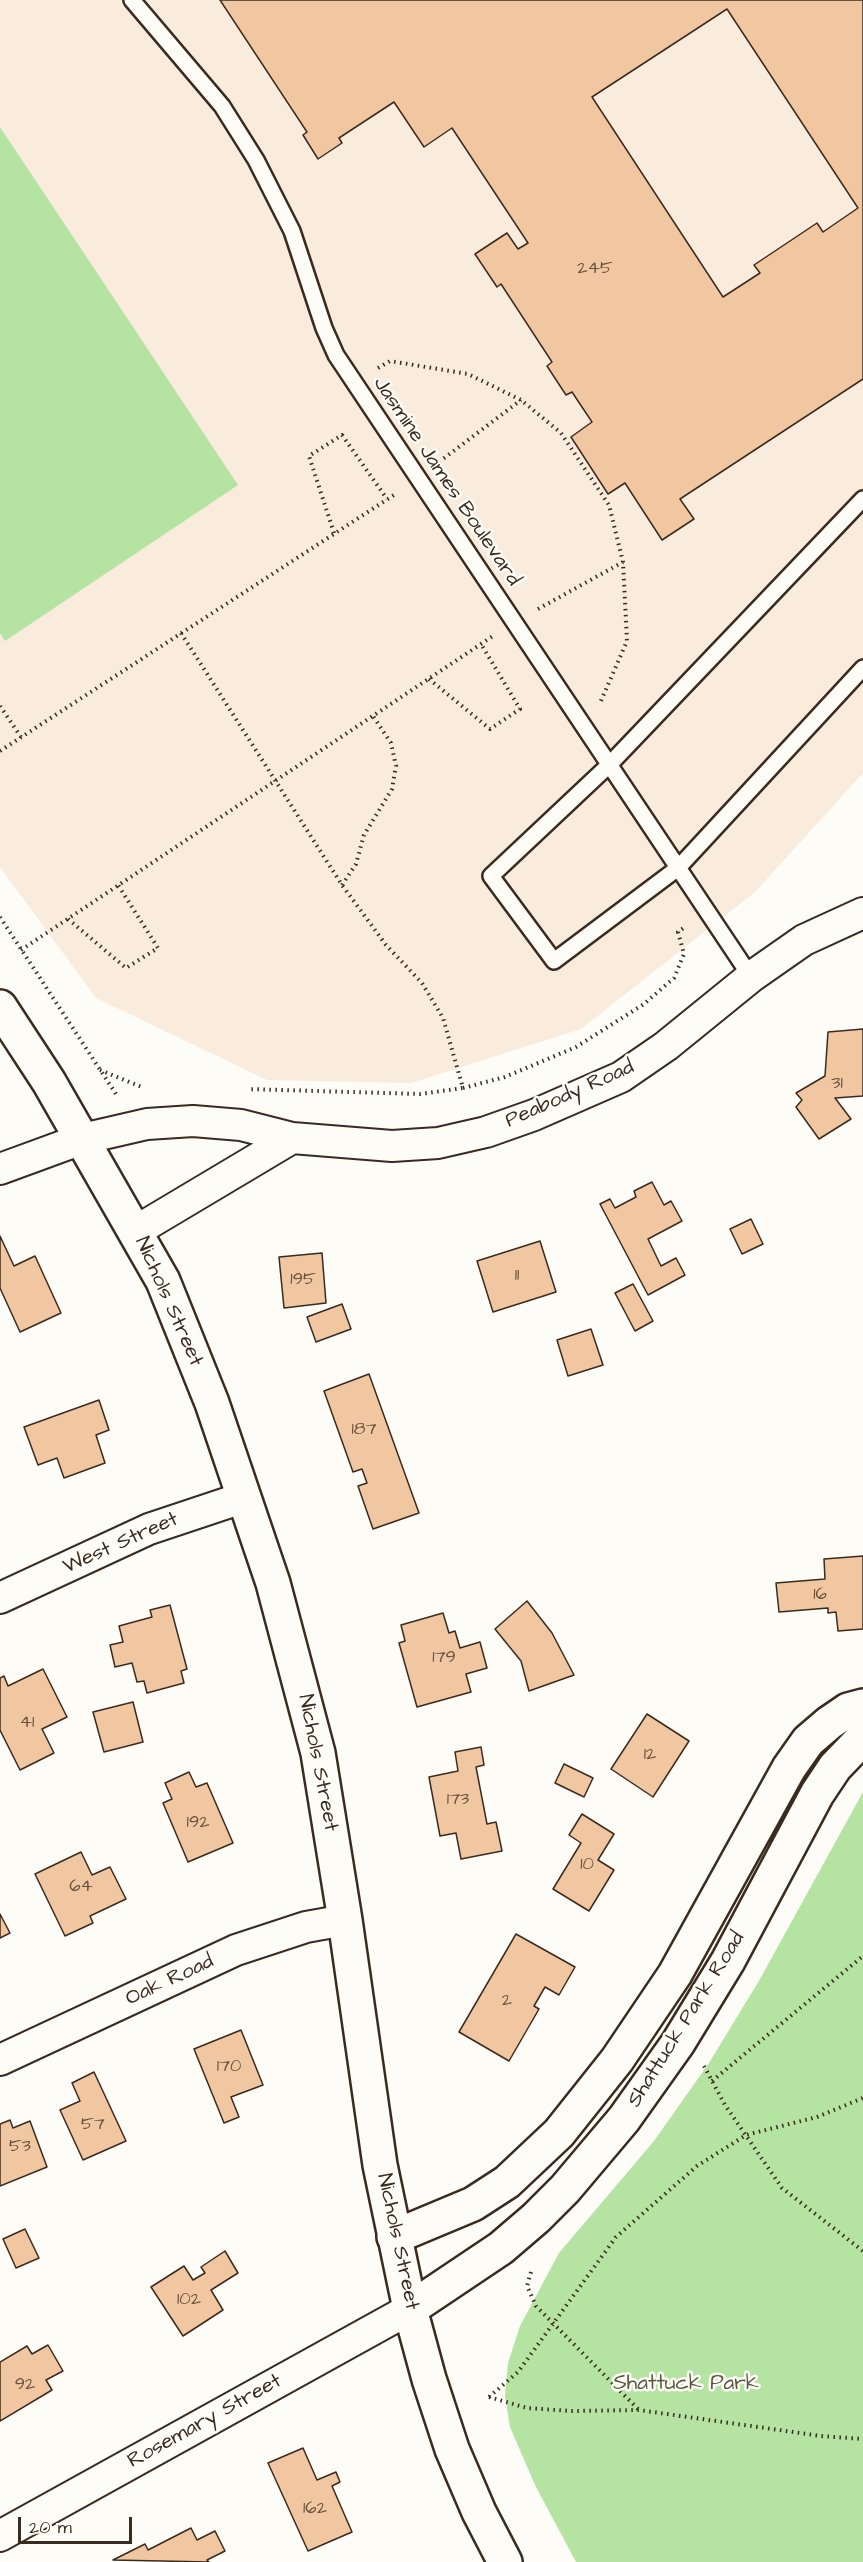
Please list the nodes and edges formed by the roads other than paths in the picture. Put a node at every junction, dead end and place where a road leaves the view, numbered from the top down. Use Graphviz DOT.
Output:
graph roads {
  1 [pos="132,0"];
  2 [pos="863,499"];
  3 [pos="863,668"];
  4 [pos="609,765"];
  5 [pos="678,868"];
  6 [pos="861,911"];
  7 [pos="751,977"];
  8 [pos="0,1007"];
  9 [pos="292,1138"];
  10 [pos="82,1139"];
  11 [pos="0,1169"];
  12 [pos="136,1232"];
  13 [pos="245,1497"];
  14 [pos="0,1598"];
  15 [pos="863,1706"];
  16 [pos="863,1738"];
  17 [pos="728,1881"];
  18 [pos="762,1898"];
  19 [pos="345,1920"];
  20 [pos="0,2060"];
  21 [pos="394,2237"];
  22 [pos="410,2309"];
  23 [pos="0,2536"];
  24 [pos="505,2562"];
  1 -- 4 [label="lane, Jasmine James Boulevard"];
  2 -- 4 [label="lane"];
  3 -- 5 [label="lane"];
  4 -- 5 [label="lane, Jasmine James Boulevard"];
  4 -- 5 [label="lane"];
  5 -- 7 [label="lane, Jasmine James Boulevard"];
  6 -- 7 [label="street, Peabody Road"];
  7 -- 9 [label="street, Peabody Road"];
  8 -- 10 [label="main road, Nichols Street"];
  9 -- 10 [label="street, Peabody Road"];
  9 -- 12 [label="street"];
  10 -- 11 [label="street, Peabody Road"];
  10 -- 12 [label="main road, Nichols Street"];
  12 -- 13 [label="main road, Nichols Street"];
  13 -- 14 [label="street, West Street"];
  13 -- 19 [label="main road, Nichols Street"];
  15 -- 17 [label="main road, Shattuck Park Road"];
  16 -- 18 [label="main road, Shattuck Park Road"];
  17 -- 18 [label="main road"];
  17 -- 21 [label="main road, Shattuck Park Road"];
  18 -- 22 [label="main road, Shattuck Park Road"];
  19 -- 20 [label="street, Oak Road"];
  19 -- 21 [label="main road, Nichols Street"];
  21 -- 22 [label="main road, Nichols Street"];
  22 -- 23 [label="street, Rosemary Street"];
  22 -- 24 [label="main road, Nichols Street"];
}
